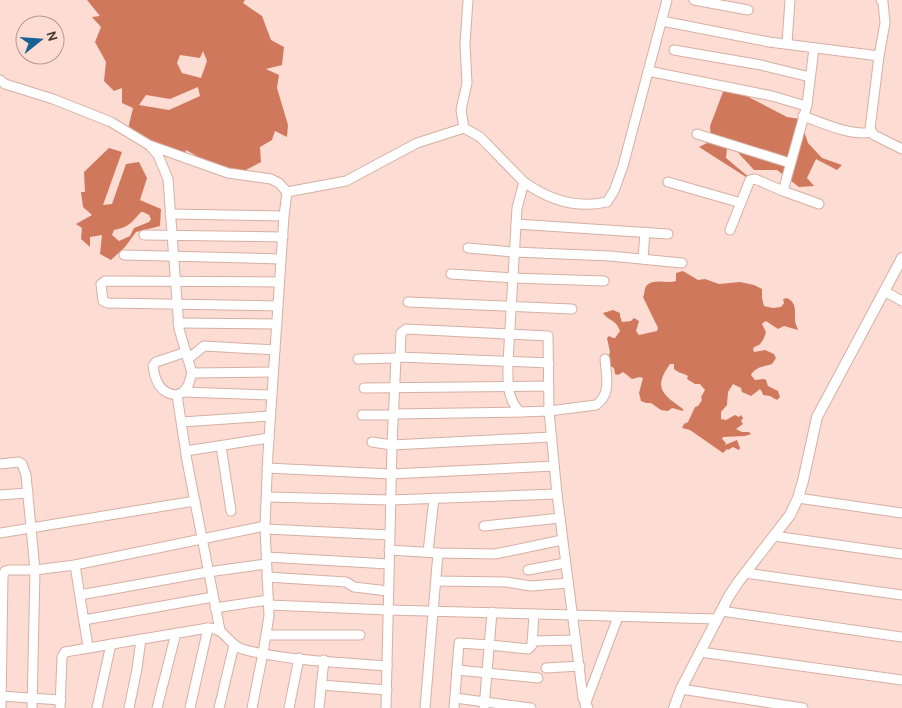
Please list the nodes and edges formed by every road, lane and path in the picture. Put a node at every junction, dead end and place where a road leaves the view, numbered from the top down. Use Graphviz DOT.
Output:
graph roads {
  1 [pos="468,0"];
  2 [pos="667,0"];
  3 [pos="694,0"];
  4 [pos="790,0"];
  5 [pos="881,0"];
  6 [pos="748,10"];
  7 [pos="662,21"];
  8 [pos="787,43"];
  9 [pos="814,48"];
  10 [pos="674,50"];
  11 [pos="879,56"];
  12 [pos="648,71"];
  13 [pos="810,77"];
  14 [pos="0,80"];
  15 [pos="806,106"];
  16 [pos="803,116"];
  17 [pos="464,128"];
  18 [pos="872,132"];
  19 [pos="697,134"];
  20 [pos="149,145"];
  21 [pos="902,149"];
  22 [pos="790,163"];
  23 [pos="524,182"];
  24 [pos="668,182"];
  25 [pos="783,190"];
  26 [pos="287,192"];
  27 [pos="741,203"];
  28 [pos="819,204"];
  29 [pos="170,214"];
  30 [pos="284,216"];
  31 [pos="516,224"];
  32 [pos="730,230"];
  33 [pos="645,232"];
  34 [pos="668,234"];
  35 [pos="144,235"];
  36 [pos="172,236"];
  37 [pos="283,237"];
  38 [pos="468,248"];
  39 [pos="514,252"];
  40 [pos="124,255"];
  41 [pos="173,258"];
  42 [pos="902,258"];
  43 [pos="281,259"];
  44 [pos="643,259"];
  45 [pos="682,263"];
  46 [pos="451,274"];
  47 [pos="513,278"];
  48 [pos="175,281"];
  49 [pos="604,281"];
  50 [pos="280,282"];
  51 [pos="884,291"];
  52 [pos="902,301"];
  53 [pos="408,302"];
  54 [pos="176,303"];
  55 [pos="278,306"];
  56 [pos="511,307"];
  57 [pos="572,309"];
  58 [pos="178,324"];
  59 [pos="277,324"];
  60 [pos="510,335"];
  61 [pos="275,350"];
  62 [pos="187,356"];
  63 [pos="358,358"];
  64 [pos="398,358"];
  65 [pos="605,359"];
  66 [pos="508,362"];
  67 [pos="548,363"];
  68 [pos="273,372"];
  69 [pos="192,373"];
  70 [pos="508,386"];
  71 [pos="549,386"];
  72 [pos="364,388"];
  73 [pos="394,388"];
  74 [pos="180,393"];
  75 [pos="272,395"];
  76 [pos="550,411"];
  77 [pos="520,412"];
  78 [pos="362,415"];
  79 [pos="393,415"];
  80 [pos="270,416"];
  81 [pos="182,422"];
  82 [pos="552,437"];
  83 [pos="269,438"];
  84 [pos="372,442"];
  85 [pos="392,444"];
  86 [pos="221,446"];
  87 [pos="186,452"];
  88 [pos="0,464"];
  89 [pos="554,466"];
  90 [pos="267,468"];
  91 [pos="391,474"];
  92 [pos="28,493"];
  93 [pos="557,494"];
  94 [pos="0,496"];
  95 [pos="267,497"];
  96 [pos="434,498"];
  97 [pos="798,498"];
  98 [pos="390,500"];
  99 [pos="195,501"];
  100 [pos="231,511"];
  101 [pos="902,513"];
  102 [pos="560,518"];
  103 [pos="484,526"];
  104 [pos="266,527"];
  105 [pos="31,529"];
  106 [pos="0,533"];
  107 [pos="390,535"];
  108 [pos="774,536"];
  109 [pos="202,539"];
  110 [pos="562,540"];
  111 [pos="389,550"];
  112 [pos="428,552"];
  113 [pos="438,553"];
  114 [pos="902,554"];
  115 [pos="266,560"];
  116 [pos="565,563"];
  117 [pos="389,564"];
  118 [pos="74,565"];
  119 [pos="34,570"];
  120 [pos="528,570"];
  121 [pos="208,572"];
  122 [pos="745,573"];
  123 [pos="267,578"];
  124 [pos="436,580"];
  125 [pos="568,583"];
  126 [pos="388,591"];
  127 [pos="80,595"];
  128 [pos="902,595"];
  129 [pos="213,597"];
  130 [pos="268,602"];
  131 [pos="215,608"];
  132 [pos="388,610"];
  133 [pos="433,611"];
  134 [pos="492,612"];
  135 [pos="534,614"];
  136 [pos="719,615"];
  137 [pos="574,616"];
  138 [pos="618,617"];
  139 [pos="84,620"];
  140 [pos="208,628"];
  141 [pos="220,630"];
  142 [pos="176,633"];
  143 [pos="267,635"];
  144 [pos="360,636"];
  145 [pos="902,637"];
  146 [pos="141,639"];
  147 [pos="576,640"];
  148 [pos="532,641"];
  149 [pos="111,644"];
  150 [pos="490,644"];
  151 [pos="234,645"];
  152 [pos="88,648"];
  153 [pos="700,652"];
  154 [pos="263,653"];
  155 [pos="300,658"];
  156 [pos="324,660"];
  157 [pos="387,666"];
  158 [pos="580,666"];
  159 [pos="546,668"];
  160 [pos="457,670"];
  161 [pos="487,673"];
  162 [pos="538,678"];
  163 [pos="902,680"];
  164 [pos="321,684"];
  165 [pos="681,689"];
  166 [pos="387,690"];
  167 [pos="1,696"];
  168 [pos="33,698"];
  169 [pos="454,703"];
  170 [pos="61,704"];
  171 [pos="484,705"];
  172 [pos="587,706"];
  173 [pos="1,708"];
  174 [pos="32,708"];
  175 [pos="97,708"];
  176 [pos="129,708"];
  177 [pos="157,708"];
  178 [pos="190,708"];
  179 [pos="219,708"];
  180 [pos="252,708"];
  181 [pos="289,708"];
  182 [pos="319,708"];
  183 [pos="386,708"];
  184 [pos="425,708"];
  185 [pos="531,708"];
  186 [pos="674,708"];
  187 [pos="803,708"];
  1 -- 17 [label="street"];
  2 -- 7 [label="street"];
  3 -- 6 [label="street"];
  4 -- 8 [label="street"];
  5 -- 11 [label="street"];
  7 -- 8 [label="street"];
  7 -- 12 [label="street"];
  8 -- 9 [label="street"];
  9 -- 11 [label="street"];
  9 -- 13 [label="street"];
  10 -- 13 [label="street"];
  11 -- 18 [label="street"];
  12 -- 15 [label="street"];
  12 -- 23 [label="street"];
  13 -- 15 [label="street"];
  14 -- 20 [label="street"];
  15 -- 16 [label="street"];
  16 -- 18 [label="street"];
  16 -- 22 [label="street"];
  17 -- 23 [label="street"];
  17 -- 26 [label="street"];
  18 -- 21 [label="street"];
  19 -- 22 [label="street"];
  20 -- 26 [label="street"];
  20 -- 29 [label="street"];
  22 -- 25 [label="street"];
  23 -- 31 [label="street"];
  24 -- 27 [label="street"];
  25 -- 27 [label="street"];
  25 -- 28 [label="street"];
  26 -- 30 [label="street"];
  27 -- 32 [label="street"];
  29 -- 30 [label="street"];
  29 -- 36 [label="street"];
  30 -- 37 [label="street"];
  31 -- 33 [label="street"];
  31 -- 39 [label="street"];
  33 -- 34 [label="street"];
  33 -- 44 [label="street"];
  35 -- 36 [label="street"];
  36 -- 37 [label="street"];
  36 -- 41 [label="street"];
  37 -- 43 [label="street"];
  38 -- 39 [label="street"];
  39 -- 44 [label="street"];
  39 -- 47 [label="street"];
  40 -- 41 [label="street"];
  41 -- 43 [label="street"];
  41 -- 48 [label="street"];
  42 -- 51 [label="street"];
  43 -- 50 [label="street"];
  44 -- 45 [label="street"];
  46 -- 47 [label="street"];
  47 -- 49 [label="street"];
  47 -- 56 [label="street"];
  48 -- 50 [label="street"];
  48 -- 54 [label="street"];
  48 -- 54 [label="street"];
  50 -- 55 [label="street"];
  51 -- 52 [label="street"];
  51 -- 97 [label="street"];
  53 -- 56 [label="street"];
  54 -- 55 [label="street"];
  54 -- 58 [label="street"];
  55 -- 59 [label="street"];
  56 -- 57 [label="street"];
  56 -- 60 [label="street"];
  58 -- 59 [label="street"];
  58 -- 62 [label="street"];
  59 -- 61 [label="street"];
  60 -- 64 [label="street"];
  60 -- 66 [label="street"];
  60 -- 67 [label="street"];
  61 -- 62 [label="street"];
  61 -- 68 [label="street"];
  62 -- 69 [label="street"];
  62 -- 74 [label="street"];
  63 -- 64 [label="street"];
  64 -- 66 [label="street"];
  64 -- 73 [label="street"];
  65 -- 76 [label="street"];
  66 -- 67 [label="street"];
  66 -- 70 [label="street"];
  67 -- 71 [label="street"];
  68 -- 69 [label="street"];
  68 -- 75 [label="street"];
  69 -- 74 [label="street"];
  70 -- 71 [label="street"];
  70 -- 73 [label="street"];
  70 -- 77 [label="street"];
  71 -- 76 [label="street"];
  72 -- 73 [label="street"];
  73 -- 79 [label="street"];
  74 -- 75 [label="street"];
  74 -- 81 [label="street"];
  75 -- 80 [label="street"];
  76 -- 77 [label="street"];
  76 -- 82 [label="street"];
  77 -- 79 [label="street"];
  78 -- 79 [label="street"];
  79 -- 85 [label="street"];
  80 -- 81 [label="street"];
  80 -- 83 [label="street"];
  81 -- 87 [label="street"];
  82 -- 85 [label="street"];
  82 -- 89 [label="street"];
  83 -- 86 [label="street"];
  83 -- 90 [label="street"];
  84 -- 85 [label="street"];
  85 -- 91 [label="street"];
  86 -- 87 [label="street"];
  86 -- 100 [label="street"];
  87 -- 99 [label="street"];
  88 -- 92 [label="street"];
  89 -- 91 [label="street"];
  89 -- 93 [label="street"];
  90 -- 91 [label="street"];
  90 -- 95 [label="street"];
  91 -- 98 [label="street"];
  92 -- 94 [label="street"];
  92 -- 105 [label="street"];
  93 -- 96 [label="street"];
  93 -- 102 [label="street"];
  95 -- 98 [label="street"];
  95 -- 104 [label="street"];
  96 -- 98 [label="street"];
  96 -- 112 [label="street"];
  97 -- 101 [label="street"];
  97 -- 108 [label="street"];
  98 -- 107 [label="street"];
  99 -- 105 [label="street"];
  99 -- 109 [label="street"];
  102 -- 103 [label="street"];
  102 -- 110 [label="street"];
  104 -- 107 [label="street"];
  104 -- 109 [label="street"];
  104 -- 115 [label="street"];
  105 -- 106 [label="street"];
  105 -- 119 [label="street"];
  107 -- 111 [label="street"];
  108 -- 114 [label="street"];
  108 -- 122 [label="street"];
  109 -- 118 [label="street"];
  109 -- 121 [label="street"];
  110 -- 113 [label="street"];
  110 -- 116 [label="street"];
  111 -- 112 [label="street"];
  111 -- 117 [label="street"];
  112 -- 113 [label="street"];
  113 -- 124 [label="street"];
  115 -- 117 [label="street"];
  115 -- 121 [label="street"];
  115 -- 123 [label="street"];
  116 -- 120 [label="street"];
  116 -- 125 [label="street"];
  117 -- 126 [label="street"];
  118 -- 119 [label="street"];
  118 -- 127 [label="street"];
  119 -- 167 [label="street"];
  119 -- 168 [label="street"];
  121 -- 127 [label="street"];
  121 -- 129 [label="street"];
  122 -- 128 [label="street"];
  122 -- 136 [label="street"];
  123 -- 126 [label="street"];
  123 -- 130 [label="street"];
  124 -- 125 [label="street"];
  124 -- 133 [label="street"];
  125 -- 137 [label="street"];
  126 -- 132 [label="street"];
  127 -- 139 [label="street"];
  129 -- 131 [label="street"];
  129 -- 139 [label="street"];
  130 -- 131 [label="street"];
  130 -- 132 [label="street"];
  130 -- 143 [label="street"];
  131 -- 141 [label="street"];
  132 -- 133 [label="street"];
  132 -- 157 [label="street"];
  133 -- 134 [label="street"];
  133 -- 184 [label="street"];
  134 -- 135 [label="street"];
  134 -- 150 [label="street"];
  135 -- 137 [label="street"];
  135 -- 148 [label="street"];
  136 -- 138 [label="street"];
  136 -- 145 [label="street"];
  136 -- 153 [label="street"];
  137 -- 138 [label="street"];
  137 -- 147 [label="street"];
  138 -- 172 [label="street"];
  139 -- 152 [label="street"];
  140 -- 141 [label="street"];
  140 -- 142 [label="street"];
  140 -- 178 [label="street"];
  141 -- 151 [label="street"];
  142 -- 146 [label="street"];
  142 -- 177 [label="street"];
  143 -- 144 [label="street"];
  143 -- 154 [label="street"];
  146 -- 149 [label="street"];
  146 -- 176 [label="street"];
  147 -- 148 [label="street"];
  147 -- 158 [label="street"];
  148 -- 150 [label="street"];
  149 -- 152 [label="street"];
  149 -- 175 [label="street"];
  150 -- 160 [label="street"];
  150 -- 161 [label="street"];
  151 -- 154 [label="street"];
  151 -- 179 [label="street"];
  152 -- 170 [label="street"];
  153 -- 163 [label="street"];
  153 -- 165 [label="street"];
  154 -- 155 [label="street"];
  154 -- 180 [label="street"];
  155 -- 156 [label="street"];
  155 -- 181 [label="street"];
  156 -- 157 [label="street"];
  156 -- 164 [label="street"];
  157 -- 166 [label="street"];
  158 -- 159 [label="street"];
  158 -- 172 [label="street"];
  160 -- 161 [label="street"];
  160 -- 169 [label="street"];
  161 -- 162 [label="street"];
  161 -- 171 [label="street"];
  164 -- 166 [label="street"];
  164 -- 182 [label="street"];
  165 -- 186 [label="street"];
  165 -- 187 [label="street"];
  166 -- 183 [label="street"];
  167 -- 168 [label="street"];
  167 -- 173 [label="street"];
  168 -- 170 [label="street"];
  168 -- 174 [label="street"];
  169 -- 171 [label="street"];
  171 -- 185 [label="street"];
}
